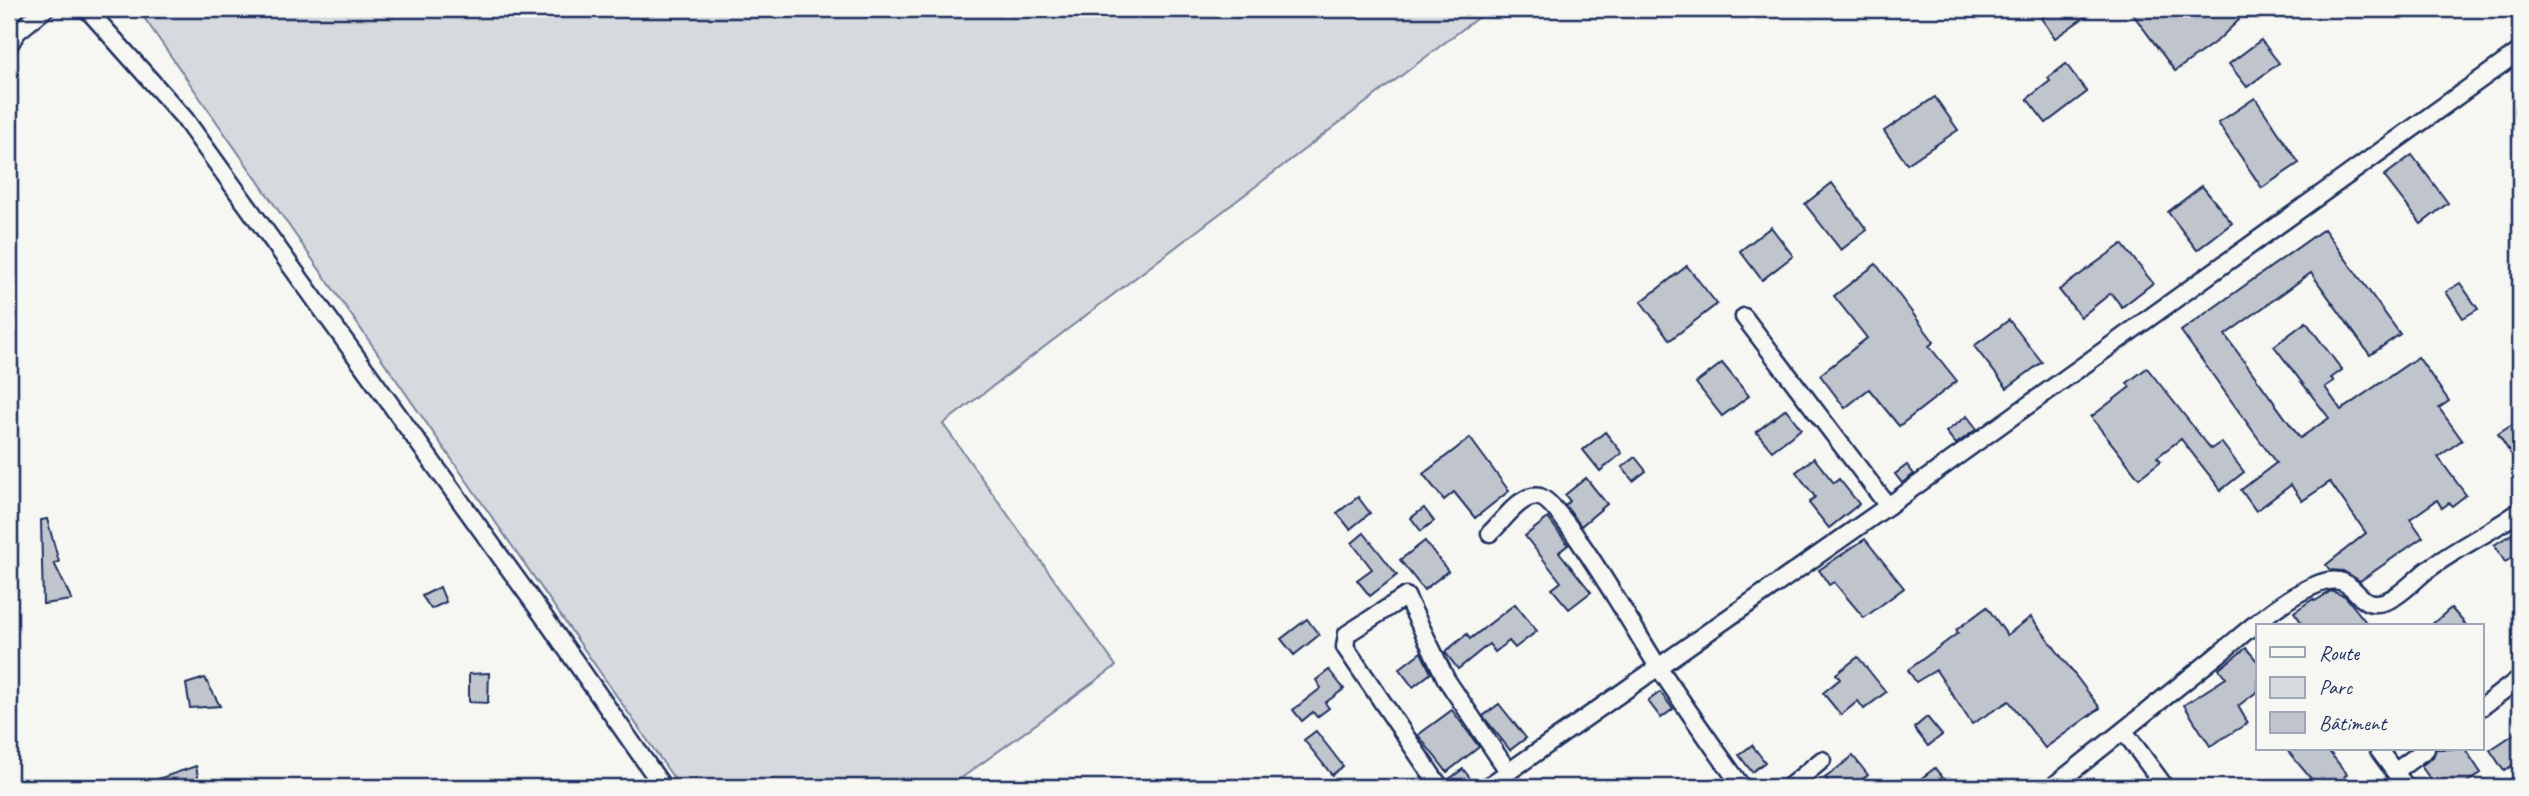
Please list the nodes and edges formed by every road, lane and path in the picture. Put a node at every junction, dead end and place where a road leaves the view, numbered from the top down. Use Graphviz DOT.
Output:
graph roads {
  1 [pos="45,9"];
  2 [pos="88,9"];
  3 [pos="9,45"];
  4 [pos="2520,51"];
  5 [pos="1744,317"];
  6 [pos="1888,506"];
  7 [pos="2520,511"];
  8 [pos="1490,533"];
  9 [pos="2270,613"];
  10 [pos="2256,624"];
  11 [pos="2256,624"];
  12 [pos="2279,624"];
  13 [pos="1658,666"];
  14 [pos="2520,678"];
  15 [pos="2484,705"];
  16 [pos="2124,730"];
  17 [pos="2379,750"];
  18 [pos="2425,750"];
  19 [pos="1822,760"];
  20 [pos="1508,771"];
  21 [pos="2396,771"];
  22 [pos="663,787"];
  23 [pos="1440,787"];
  24 [pos="1487,787"];
  25 [pos="1742,787"];
  26 [pos="1788,787"];
  27 [pos="2052,787"];
  28 [pos="2165,787"];
  29 [pos="2406,787"];
  1 -- 3 [label="street"];
  2 -- 22 [label="street"];
  4 -- 6 [label="street"];
  5 -- 6 [label="street"];
  6 -- 13 [label="street"];
  7 -- 9 [label="street"];
  8 -- 13 [label="street"];
  9 -- 11 [label="street"];
  9 -- 12 [label="street"];
  10 -- 16 [label="street"];
  13 -- 20 [label="street"];
  13 -- 25 [label="street"];
  14 -- 15 [label="street"];
  16 -- 27 [label="street"];
  16 -- 28 [label="street"];
  17 -- 21 [label="street"];
  18 -- 21 [label="street"];
  19 -- 26 [label="street"];
  20 -- 23 [label="street"];
  20 -- 24 [label="street"];
  21 -- 29 [label="street"];
}
